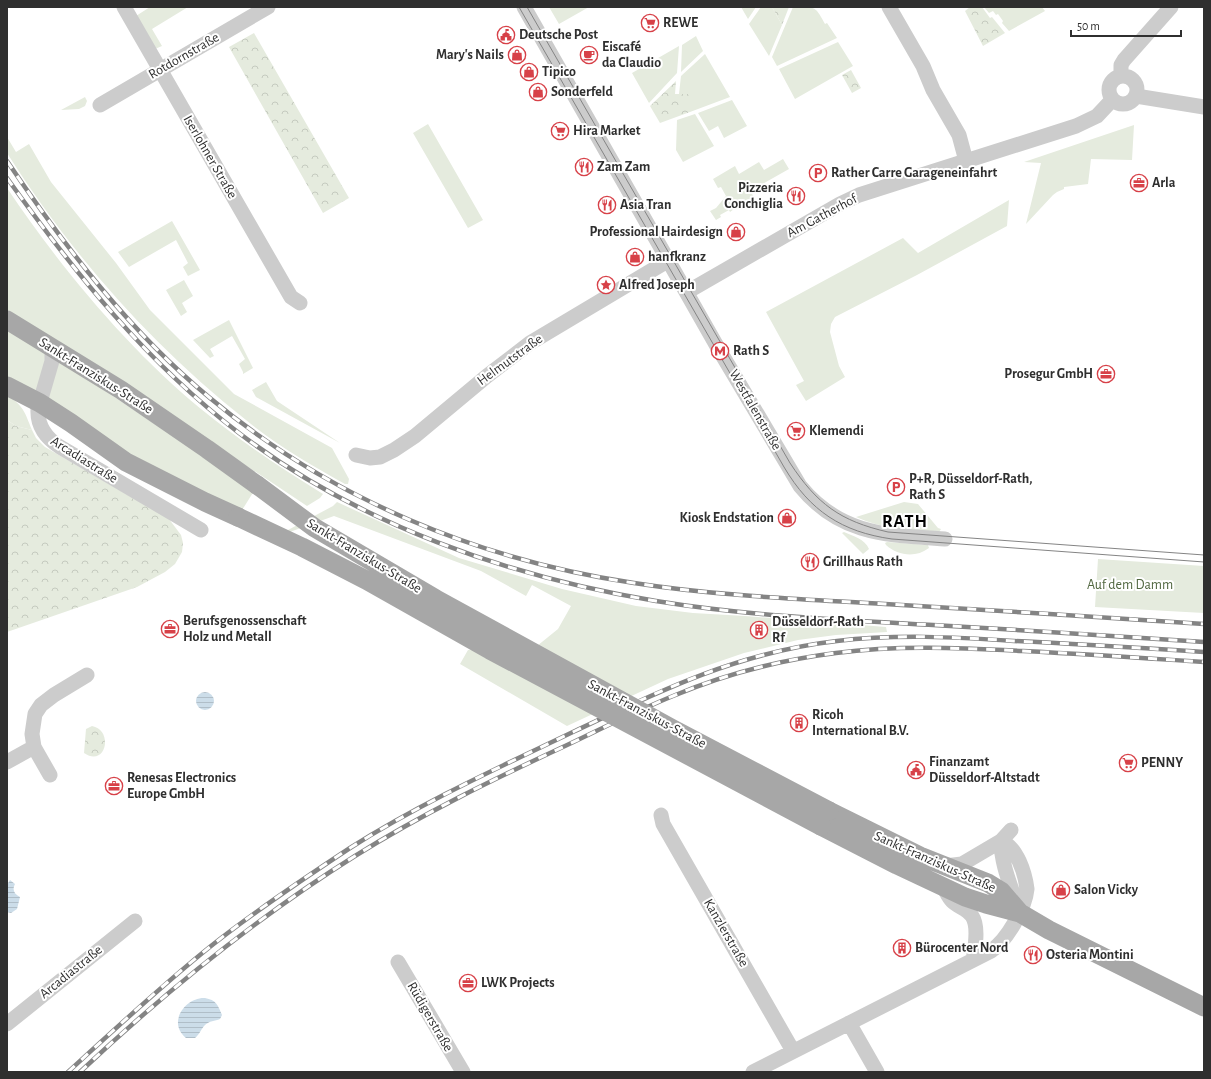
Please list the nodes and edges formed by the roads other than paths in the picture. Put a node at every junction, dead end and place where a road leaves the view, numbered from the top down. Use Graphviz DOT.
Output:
graph roads {
  1 [pos="124,7"];
  2 [pos="268,7"];
  3 [pos="524,7"];
  4 [pos="889,7"];
  5 [pos="1171,7"];
  6 [pos="160,71"];
  7 [pos="1121,75"];
  8 [pos="1136,96"];
  9 [pos="1112,100"];
  10 [pos="100,105"];
  11 [pos="1204,107"];
  12 [pos="966,161"];
  13 [pos="669,260"];
  14 [pos="687,292"];
  15 [pos="300,303"];
  16 [pos="7,320"];
  17 [pos="52,348"];
  18 [pos="7,386"];
  19 [pos="40,403"];
  20 [pos="356,455"];
  21 [pos="201,530"];
  22 [pos="945,539"];
  23 [pos="87,675"];
  24 [pos="34,747"];
  25 [pos="7,762"];
  26 [pos="50,775"];
  27 [pos="661,815"];
  28 [pos="825,819"];
  29 [pos="1011,830"];
  30 [pos="1001,841"];
  31 [pos="945,866"];
  32 [pos="943,887"];
  33 [pos="1020,913"];
  34 [pos="135,921"];
  35 [pos="973,960"];
  36 [pos="398,962"];
  37 [pos="1204,1007"];
  38 [pos="849,1023"];
  39 [pos="7,1024"];
  40 [pos="793,1051"];
  41 [pos="463,1072"];
  42 [pos="752,1072"];
  43 [pos="877,1072"];
  1 -- 6 [label="street, Iserlohner Straße"];
  2 -- 6 [label="street, Rotdornstraße"];
  3 -- 13 [label="street, Westfalenstraße"];
  4 -- 12 [label="street"];
  5 -- 7 [label="street"];
  6 -- 10 [label="street, Rotdornstraße"];
  6 -- 15 [label="street, Iserlohner Straße"];
  7 -- 8 [label="street"];
  7 -- 9 [label="street"];
  8 -- 9 [label="street"];
  8 -- 11 [label="street"];
  9 -- 12 [label="street, Am Gatherhof"];
  12 -- 14 [label="street, Am Gatherhof"];
  13 -- 14 [label="street, Westfalenstraße"];
  13 -- 20 [label="street, Helmutstraße"];
  14 -- 22 [label="street, Westfalenstraße"];
  16 -- 17 [label="main road, Sankt-Franziskus-Straße"];
  17 -- 19 [label="street, Arcadiastraße"];
  17 -- 28 [label="main road, Sankt-Franziskus-Straße, bridge"];
  18 -- 19 [label="main road, Sankt-Franziskus-Straße"];
  19 -- 21 [label="street, Arcadiastraße"];
  19 -- 28 [label="main road, Sankt-Franziskus-Straße, bridge"];
  23 -- 24 [label="street"];
  24 -- 25 [label="street"];
  24 -- 26 [label="street"];
  27 -- 40 [label="street, Kanzlerstraße"];
  28 -- 31 [label="main road, Sankt-Franziskus-Straße"];
  28 -- 32 [label="main road, Sankt-Franziskus-Straße"];
  29 -- 30 [label="street"];
  30 -- 31 [label="street"];
  30 -- 33 [label="street"];
  31 -- 33 [label="main road, Sankt-Franziskus-Straße"];
  32 -- 33 [label="main road, Sankt-Franziskus-Straße"];
  32 -- 35 [label="street"];
  33 -- 35 [label="street"];
  33 -- 37 [label="main road"];
  34 -- 39 [label="street, Arcadiastraße"];
  35 -- 38 [label="street"];
  36 -- 41 [label="street, Rüdigerstraße"];
  38 -- 40 [label="street"];
  38 -- 43 [label="street"];
  40 -- 42 [label="street"];
}
